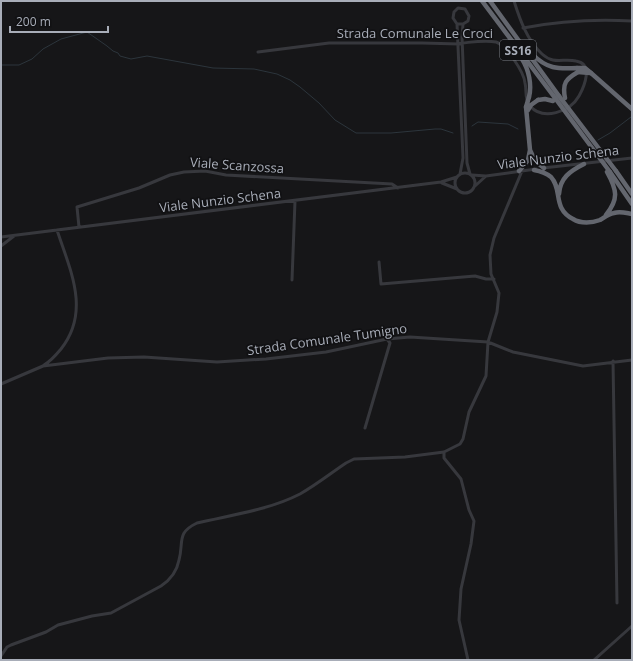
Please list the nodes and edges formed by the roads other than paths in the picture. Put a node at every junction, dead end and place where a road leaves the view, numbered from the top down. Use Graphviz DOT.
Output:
graph roads {
  1 [pos="482,1"];
  2 [pos="490,1"];
  3 [pos="514,1"];
  4 [pos="632,21"];
  5 [pos="505,22"];
  6 [pos="457,24"];
  7 [pos="463,24"];
  8 [pos="523,28"];
  9 [pos="505,33"];
  10 [pos="461,44"];
  11 [pos="258,52"];
  12 [pos="578,70"];
  13 [pos="556,98"];
  14 [pos="632,109"];
  15 [pos="527,110"];
  16 [pos="578,120"];
  17 [pos="530,150"];
  18 [pos="632,158"];
  19 [pos="584,164"];
  20 [pos="544,168"];
  21 [pos="534,170"];
  22 [pos="520,171"];
  23 [pos="608,172"];
  24 [pos="460,174"];
  25 [pos="471,174"];
  26 [pos="486,176"];
  27 [pos="457,177"];
  28 [pos="441,182"];
  29 [pos="475,186"];
  30 [pos="398,188"];
  31 [pos="457,189"];
  32 [pos="632,193"];
  33 [pos="558,200"];
  34 [pos="295,201"];
  35 [pos="632,204"];
  36 [pos="632,214"];
  37 [pos="605,216"];
  38 [pos="79,227"];
  39 [pos="57,230"];
  40 [pos="16,235"];
  41 [pos="1,237"];
  42 [pos="1,246"];
  43 [pos="379,262"];
  44 [pos="494,279"];
  45 [pos="292,280"];
  46 [pos="387,339"];
  47 [pos="488,342"];
  48 [pos="632,360"];
  49 [pos="613,361"];
  50 [pos="43,366"];
  51 [pos="1,384"];
  52 [pos="365,428"];
  53 [pos="444,452"];
  54 [pos="617,603"];
  55 [pos="632,626"];
  56 [pos="1,656"];
  57 [pos="468,660"];
  58 [pos="594,660"];
  1 -- 9 [label="highway, SS16"];
  2 -- 5 [label="highway, SS16"];
  3 -- 8 [label="street"];
  4 -- 8 [label="street"];
  5 -- 12 [label="highway"];
  5 -- 13 [label="highway, SS16"];
  6 -- 7 [label="street"];
  6 -- 7 [label="street"];
  6 -- 10 [label="street"];
  7 -- 10 [label="street"];
  8 -- 10 [label="street, Strada Comunale Le Croci"];
  9 -- 13 [label="highway, SS16"];
  9 -- 15 [label="highway, bridge"];
  10 -- 11 [label="street, Strada Comunale Le Croci"];
  10 -- 24 [label="street"];
  10 -- 25 [label="street"];
  12 -- 14 [label="highway, bridge"];
  12 -- 16 [label="highway, bridge"];
  13 -- 15 [label="highway, bridge"];
  13 -- 16 [label="highway, SS16, bridge"];
  13 -- 23 [label="highway, SS16, bridge"];
  15 -- 17 [label="highway"];
  16 -- 32 [label="highway, SS16, bridge"];
  17 -- 20 [label="highway"];
  17 -- 22 [label="highway"];
  18 -- 19 [label="street, Viale Nunzio Schena"];
  19 -- 20 [label="street, Viale Nunzio Schena"];
  19 -- 33 [label="highway"];
  20 -- 21 [label="street, Viale Nunzio Schena"];
  21 -- 22 [label="street, Viale Nunzio Schena"];
  21 -- 33 [label="highway"];
  22 -- 26 [label="street, Viale Nunzio Schena"];
  22 -- 44 [label="street"];
  23 -- 35 [label="highway, SS16"];
  23 -- 37 [label="highway"];
  24 -- 25 [label="street"];
  24 -- 27 [label="street"];
  25 -- 26 [label="street, Viale Nunzio Schena"];
  25 -- 29 [label="street"];
  26 -- 29 [label="street, Viale Nunzio Schena"];
  27 -- 28 [label="street, Viale Nunzio Schena"];
  27 -- 31 [label="street"];
  28 -- 30 [label="street, Viale Nunzio Schena"];
  28 -- 31 [label="street"];
  29 -- 31 [label="street"];
  30 -- 34 [label="street, Viale Nunzio Schena"];
  30 -- 38 [label="street, Viale Scanzossa"];
  33 -- 37 [label="highway"];
  34 -- 38 [label="street, Viale Nunzio Schena"];
  34 -- 45 [label="street"];
  36 -- 37 [label="highway"];
  38 -- 39 [label="street, Viale Nunzio Schena"];
  39 -- 40 [label="street, Viale Nunzio Schena"];
  39 -- 50 [label="street"];
  40 -- 41 [label="street, Viale Nunzio Schena"];
  40 -- 42 [label="street"];
  43 -- 44 [label="street"];
  44 -- 47 [label="street"];
  46 -- 47 [label="street, Strada Comunale Tumigno"];
  46 -- 50 [label="street, Strada Comunale Tumigno"];
  46 -- 52 [label="street"];
  47 -- 49 [label="street, Strada Comunale Tumigno"];
  47 -- 53 [label="street"];
  48 -- 49 [label="street, Strada Comunale Tumigno"];
  49 -- 54 [label="street"];
  50 -- 51 [label="street, Strada Comunale Tumigno"];
  53 -- 56 [label="street"];
  53 -- 57 [label="street"];
  55 -- 58 [label="street"];
}
